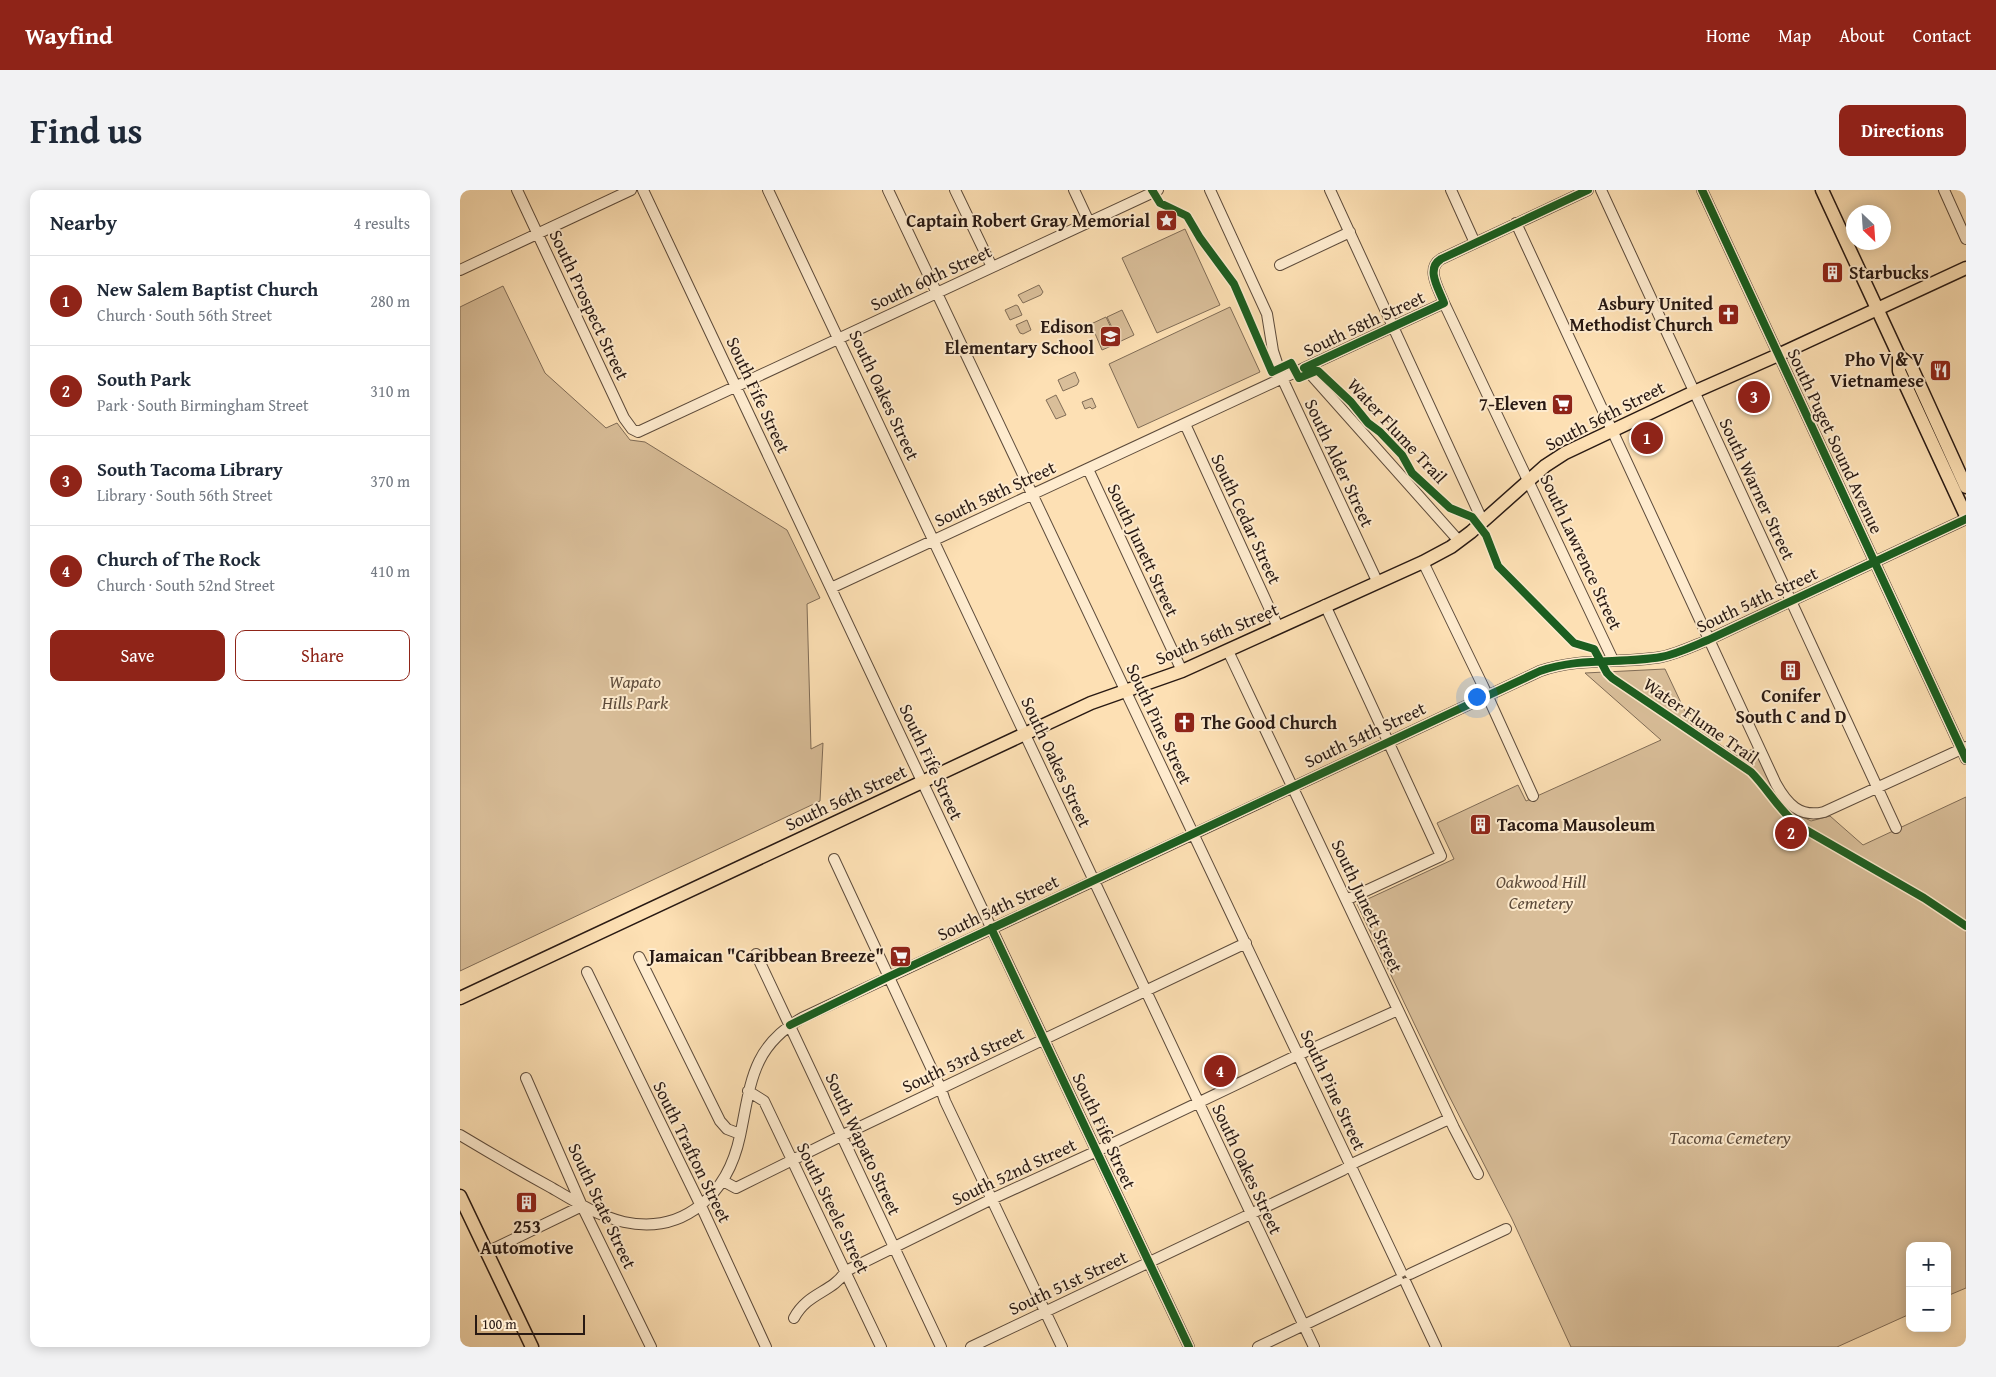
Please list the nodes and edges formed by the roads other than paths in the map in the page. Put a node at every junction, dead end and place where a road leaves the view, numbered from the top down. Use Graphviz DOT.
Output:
graph roads {
  1 [pos="517,190"];
  2 [pos="630,190"];
  3 [pos="643,190"];
  4 [pos="768,190"];
  5 [pos="888,190"];
  6 [pos="955,190"];
  7 [pos="1074,190"];
  8 [pos="1158,190"];
  9 [pos="1210,190"];
  10 [pos="1330,190"];
  11 [pos="1451,190"];
  12 [pos="1601,190"];
  13 [pos="1702,190"];
  14 [pos="1822,190"];
  15 [pos="1944,190"];
  16 [pos="1146,192"];
  17 [pos="1581,192"];
  18 [pos="1089,222"];
  19 [pos="1516,223"];
  20 [pos="1350,232"];
  21 [pos="537,233"];
  22 [pos="1966,239"];
  23 [pos="1475,243"];
  24 [pos="1280,265"];
  25 [pos="992,267"];
  26 [pos="1433,267"];
  27 [pos="1966,268"];
  28 [pos="460,270"];
  29 [pos="937,293"];
  30 [pos="1444,303"];
  31 [pos="1878,308"];
  32 [pos="1393,327"];
  33 [pos="840,338"];
  34 [pos="1778,355"];
  35 [pos="1899,356"];
  36 [pos="1305,368"];
  37 [pos="1282,378"];
  38 [pos="736,386"];
  39 [pos="1694,392"];
  40 [pos="1185,424"];
  41 [pos="635,431"];
  42 [pos="1611,431"];
  43 [pos="1088,469"];
  44 [pos="1529,480"];
  45 [pos="1966,487"];
  46 [pos="1033,494"];
  47 [pos="1966,518"];
  48 [pos="1483,522"];
  49 [pos="934,540"];
  50 [pos="1459,541"];
  51 [pos="1423,562"];
  52 [pos="1874,562"];
  53 [pos="1377,581"];
  54 [pos="831,588"];
  55 [pos="1791,601"];
  56 [pos="1325,605"];
  57 [pos="1278,627"];
  58 [pos="1708,640"];
  59 [pos="1228,651"];
  60 [pos="1613,660"];
  61 [pos="1182,671"];
  62 [pos="1125,690"];
  63 [pos="1487,695"];
  64 [pos="1025,735"];
  65 [pos="1388,741"];
  66 [pos="1964,748"];
  67 [pos="1966,759"];
  68 [pos="922,782"];
  69 [pos="1292,786"];
  70 [pos="1877,788"];
  71 [pos="1534,796"];
  72 [pos="1896,828"];
  73 [pos="1193,832"];
  74 [pos="834,859"];
  75 [pos="1093,880"];
  76 [pos="1346,900"];
  77 [pos="991,928"];
  78 [pos="1246,943"];
  79 [pos="756,954"];
  80 [pos="639,957"];
  81 [pos="587,972"];
  82 [pos="888,976"];
  83 [pos="1145,992"];
  84 [pos="460,998"];
  85 [pos="1398,1010"];
  86 [pos="790,1025"];
  87 [pos="1044,1040"];
  88 [pos="1298,1055"];
  89 [pos="526,1078"];
  90 [pos="941,1089"];
  91 [pos="748,1091"];
  92 [pos="1198,1102"];
  93 [pos="1449,1119"];
  94 [pos="740,1134"];
  95 [pos="460,1135"];
  96 [pos="840,1136"];
  97 [pos="1097,1151"];
  98 [pos="791,1159"];
  99 [pos="1351,1166"];
  100 [pos="1478,1174"];
  101 [pos="723,1181"];
  102 [pos="460,1196"];
  103 [pos="992,1199"];
  104 [pos="582,1206"];
  105 [pos="701,1206"];
  106 [pos="1250,1214"];
  107 [pos="1506,1229"];
  108 [pos="893,1248"];
  109 [pos="487,1252"];
  110 [pos="1149,1263"];
  111 [pos="846,1271"];
  112 [pos="1404,1277"];
  113 [pos="1044,1311"];
  114 [pos="794,1318"];
  115 [pos="1304,1325"];
  116 [pos="532,1347"];
  117 [pos="651,1347"];
  118 [pos="766,1347"];
  119 [pos="881,1347"];
  120 [pos="941,1347"];
  121 [pos="971,1347"];
  122 [pos="1062,1347"];
  123 [pos="1189,1347"];
  124 [pos="1258,1347"];
  125 [pos="1314,1347"];
  126 [pos="1436,1347"];
  1 -- 21 [label="street, South Prospect Street"];
  2 -- 21 [label="street"];
  3 -- 38 [label="street, South Fife Street"];
  4 -- 33 [label="street, South Oakes Street"];
  5 -- 29 [label="street, South Pine Street"];
  6 -- 25 [label="street"];
  7 -- 18 [label="street"];
  8 -- 16 [label="street, South 60th Street"];
  9 -- 37 [label="street, South Alder Street"];
  10 -- 20 [label="street"];
  11 -- 23 [label="street"];
  12 -- 39 [label="street, South Warner Street"];
  13 -- 34 [label="street, South Puget Sound Avenue"];
  14 -- 31 [label="main road"];
  15 -- 22 [label="street"];
  16 -- 18 [label="street, South 60th Street"];
  17 -- 19 [label="street, South 58th Street"];
  18 -- 25 [label="street, South 60th Street"];
  19 -- 23 [label="street, South 58th Street"];
  19 -- 42 [label="street"];
  20 -- 24 [label="street"];
  20 -- 32 [label="street"];
  21 -- 28 [label="street"];
  21 -- 41 [label="street, South Prospect Street"];
  23 -- 26 [label="street, South 58th Street"];
  25 -- 29 [label="street, South 60th Street"];
  26 -- 30 [label="street, South Lawrence Street"];
  27 -- 31 [label="main road, South 56th Street"];
  29 -- 33 [label="street, South 60th Street"];
  29 -- 46 [label="street, South Pine Street"];
  30 -- 32 [label="street, South 58th Street"];
  30 -- 44 [label="street, South Lawrence Street"];
  31 -- 34 [label="main road, South 56th Street"];
  31 -- 35 [label="main road"];
  32 -- 36 [label="street, South 58th Street"];
  32 -- 48 [label="street"];
  33 -- 38 [label="street, South 60th Street"];
  33 -- 49 [label="street, South Oakes Street"];
  34 -- 39 [label="main road, South 56th Street"];
  34 -- 52 [label="street, South Puget Sound Avenue"];
  35 -- 45 [label="main road"];
  35 -- 47 [label="main road"];
  36 -- 37 [label="street, South 58th Street"];
  36 -- 50 [label="street"];
  37 -- 40 [label="street, South 58th Street"];
  37 -- 53 [label="street, South Alder Street"];
  38 -- 41 [label="street, South 60th Street"];
  38 -- 54 [label="street, South Fife Street"];
  39 -- 42 [label="main road, South 56th Street"];
  39 -- 55 [label="street, South Warner Street"];
  40 -- 43 [label="street, South 58th Street"];
  40 -- 57 [label="street, South Cedar Street"];
  42 -- 44 [label="main road, South 56th Street"];
  42 -- 58 [label="street"];
  43 -- 46 [label="street, South 58th Street"];
  43 -- 61 [label="street, South Junett Street"];
  44 -- 48 [label="main road, South 56th Street"];
  44 -- 60 [label="street, South Lawrence Street"];
  46 -- 49 [label="street, South 58th Street"];
  46 -- 62 [label="street, South Pine Street"];
  47 -- 52 [label="street, South 54th Street"];
  48 -- 50 [label="main road, South 56th Street"];
  49 -- 54 [label="street, South 58th Street"];
  49 -- 64 [label="street, South Oakes Street"];
  50 -- 51 [label="main road, South 56th Street"];
  51 -- 53 [label="main road, South 56th Street"];
  51 -- 63 [label="street"];
  52 -- 55 [label="street, South 54th Street"];
  52 -- 66 [label="street, South Puget Sound Avenue"];
  53 -- 56 [label="main road, South 56th Street"];
  54 -- 68 [label="street, South Fife Street"];
  55 -- 58 [label="street, South 54th Street"];
  55 -- 70 [label="street, South Warner Street"];
  56 -- 57 [label="main road, South 56th Street"];
  56 -- 65 [label="street"];
  57 -- 59 [label="main road, South 56th Street"];
  58 -- 60 [label="street, South 54th Street"];
  58 -- 70 [label="street"];
  59 -- 61 [label="main road, South 56th Street"];
  59 -- 69 [label="street, South Junett Street"];
  60 -- 63 [label="street, South 54th Street"];
  61 -- 62 [label="main road, South 56th Street"];
  62 -- 64 [label="main road, South 56th Street"];
  62 -- 73 [label="street, South Pine Street"];
  63 -- 65 [label="street, South 54th Street"];
  63 -- 71 [label="street"];
  64 -- 68 [label="main road, South 56th Street"];
  64 -- 75 [label="street, South Oakes Street"];
  65 -- 69 [label="street, South 54th Street"];
  65 -- 76 [label="street"];
  66 -- 67 [label="street, South Puget Sound Avenue"];
  66 -- 70 [label="street"];
  68 -- 77 [label="street, South Fife Street"];
  68 -- 84 [label="main road, South 56th Street"];
  69 -- 73 [label="street, South 54th Street"];
  69 -- 76 [label="street, South Junett Street"];
  70 -- 72 [label="street, South Warner Street"];
  73 -- 75 [label="street, South 54th Street"];
  73 -- 78 [label="street, South Pine Street"];
  74 -- 82 [label="street"];
  75 -- 77 [label="street, South 54th Street"];
  75 -- 83 [label="street, South Oakes Street"];
  76 -- 85 [label="street, South Junett Street"];
  77 -- 82 [label="street, South 54th Street"];
  77 -- 87 [label="street, South Fife Street"];
  78 -- 83 [label="street, South 53rd Street"];
  78 -- 88 [label="street, South Pine Street"];
  79 -- 86 [label="street, South Wapato Street"];
  80 -- 94 [label="street"];
  81 -- 105 [label="street, South Trafton Street"];
  82 -- 86 [label="street, South 54th Street"];
  82 -- 90 [label="street"];
  83 -- 87 [label="street, South 53rd Street"];
  83 -- 92 [label="street, South Oakes Street"];
  85 -- 88 [label="street, South 52nd Street"];
  85 -- 93 [label="street, South Junett Street"];
  86 -- 91 [label="street, South 54th Street"];
  86 -- 96 [label="street, South Wapato Street"];
  87 -- 90 [label="street, South 53rd Street"];
  87 -- 97 [label="street, South Fife Street"];
  88 -- 92 [label="street, South 52nd Street"];
  88 -- 99 [label="street, South Pine Street"];
  89 -- 104 [label="street, South State Street"];
  90 -- 96 [label="street, South 53rd Street"];
  90 -- 103 [label="street"];
  91 -- 94 [label="street, South 54th Street"];
  91 -- 98 [label="street, South Steele Street"];
  92 -- 97 [label="street, South 52nd Street"];
  92 -- 106 [label="street, South Oakes Street"];
  93 -- 99 [label="street, South 51st Street"];
  93 -- 100 [label="street, South Junett Street"];
  94 -- 101 [label="street, South 54th Street"];
  95 -- 104 [label="street, South 54th Street"];
  96 -- 98 [label="street, South 53rd Street"];
  96 -- 108 [label="street, South Wapato Street"];
  97 -- 103 [label="street, South 52nd Street"];
  97 -- 110 [label="street, South Fife Street"];
  98 -- 101 [label="street, South 53rd Street"];
  98 -- 111 [label="street, South Steele Street"];
  99 -- 106 [label="street, South 51st Street"];
  99 -- 112 [label="street, South Pine Street"];
  101 -- 105 [label="street, South 54th Street"];
  102 -- 109 [label="main road"];
  103 -- 108 [label="street, South 52nd Street"];
  103 -- 113 [label="street"];
  104 -- 105 [label="street, South 54th Street"];
  104 -- 109 [label="street"];
  104 -- 117 [label="street, South State Street"];
  105 -- 118 [label="street, South Trafton Street"];
  106 -- 110 [label="street, South 51st Street"];
  106 -- 115 [label="street, South Oakes Street"];
  107 -- 112 [label="street"];
  108 -- 111 [label="street, South 52nd Street"];
  108 -- 120 [label="street, South Wapato Street"];
  109 -- 116 [label="main road"];
  110 -- 113 [label="street, South 51st Street"];
  110 -- 123 [label="street, South Fife Street"];
  111 -- 114 [label="street, South 52nd Street"];
  111 -- 119 [label="street, South Steele Street"];
  112 -- 115 [label="street"];
  112 -- 126 [label="street, South Pine Street"];
  113 -- 121 [label="street, South 51st Street"];
  113 -- 122 [label="street"];
  115 -- 124 [label="street"];
  115 -- 125 [label="street, South Oakes Street"];
}
